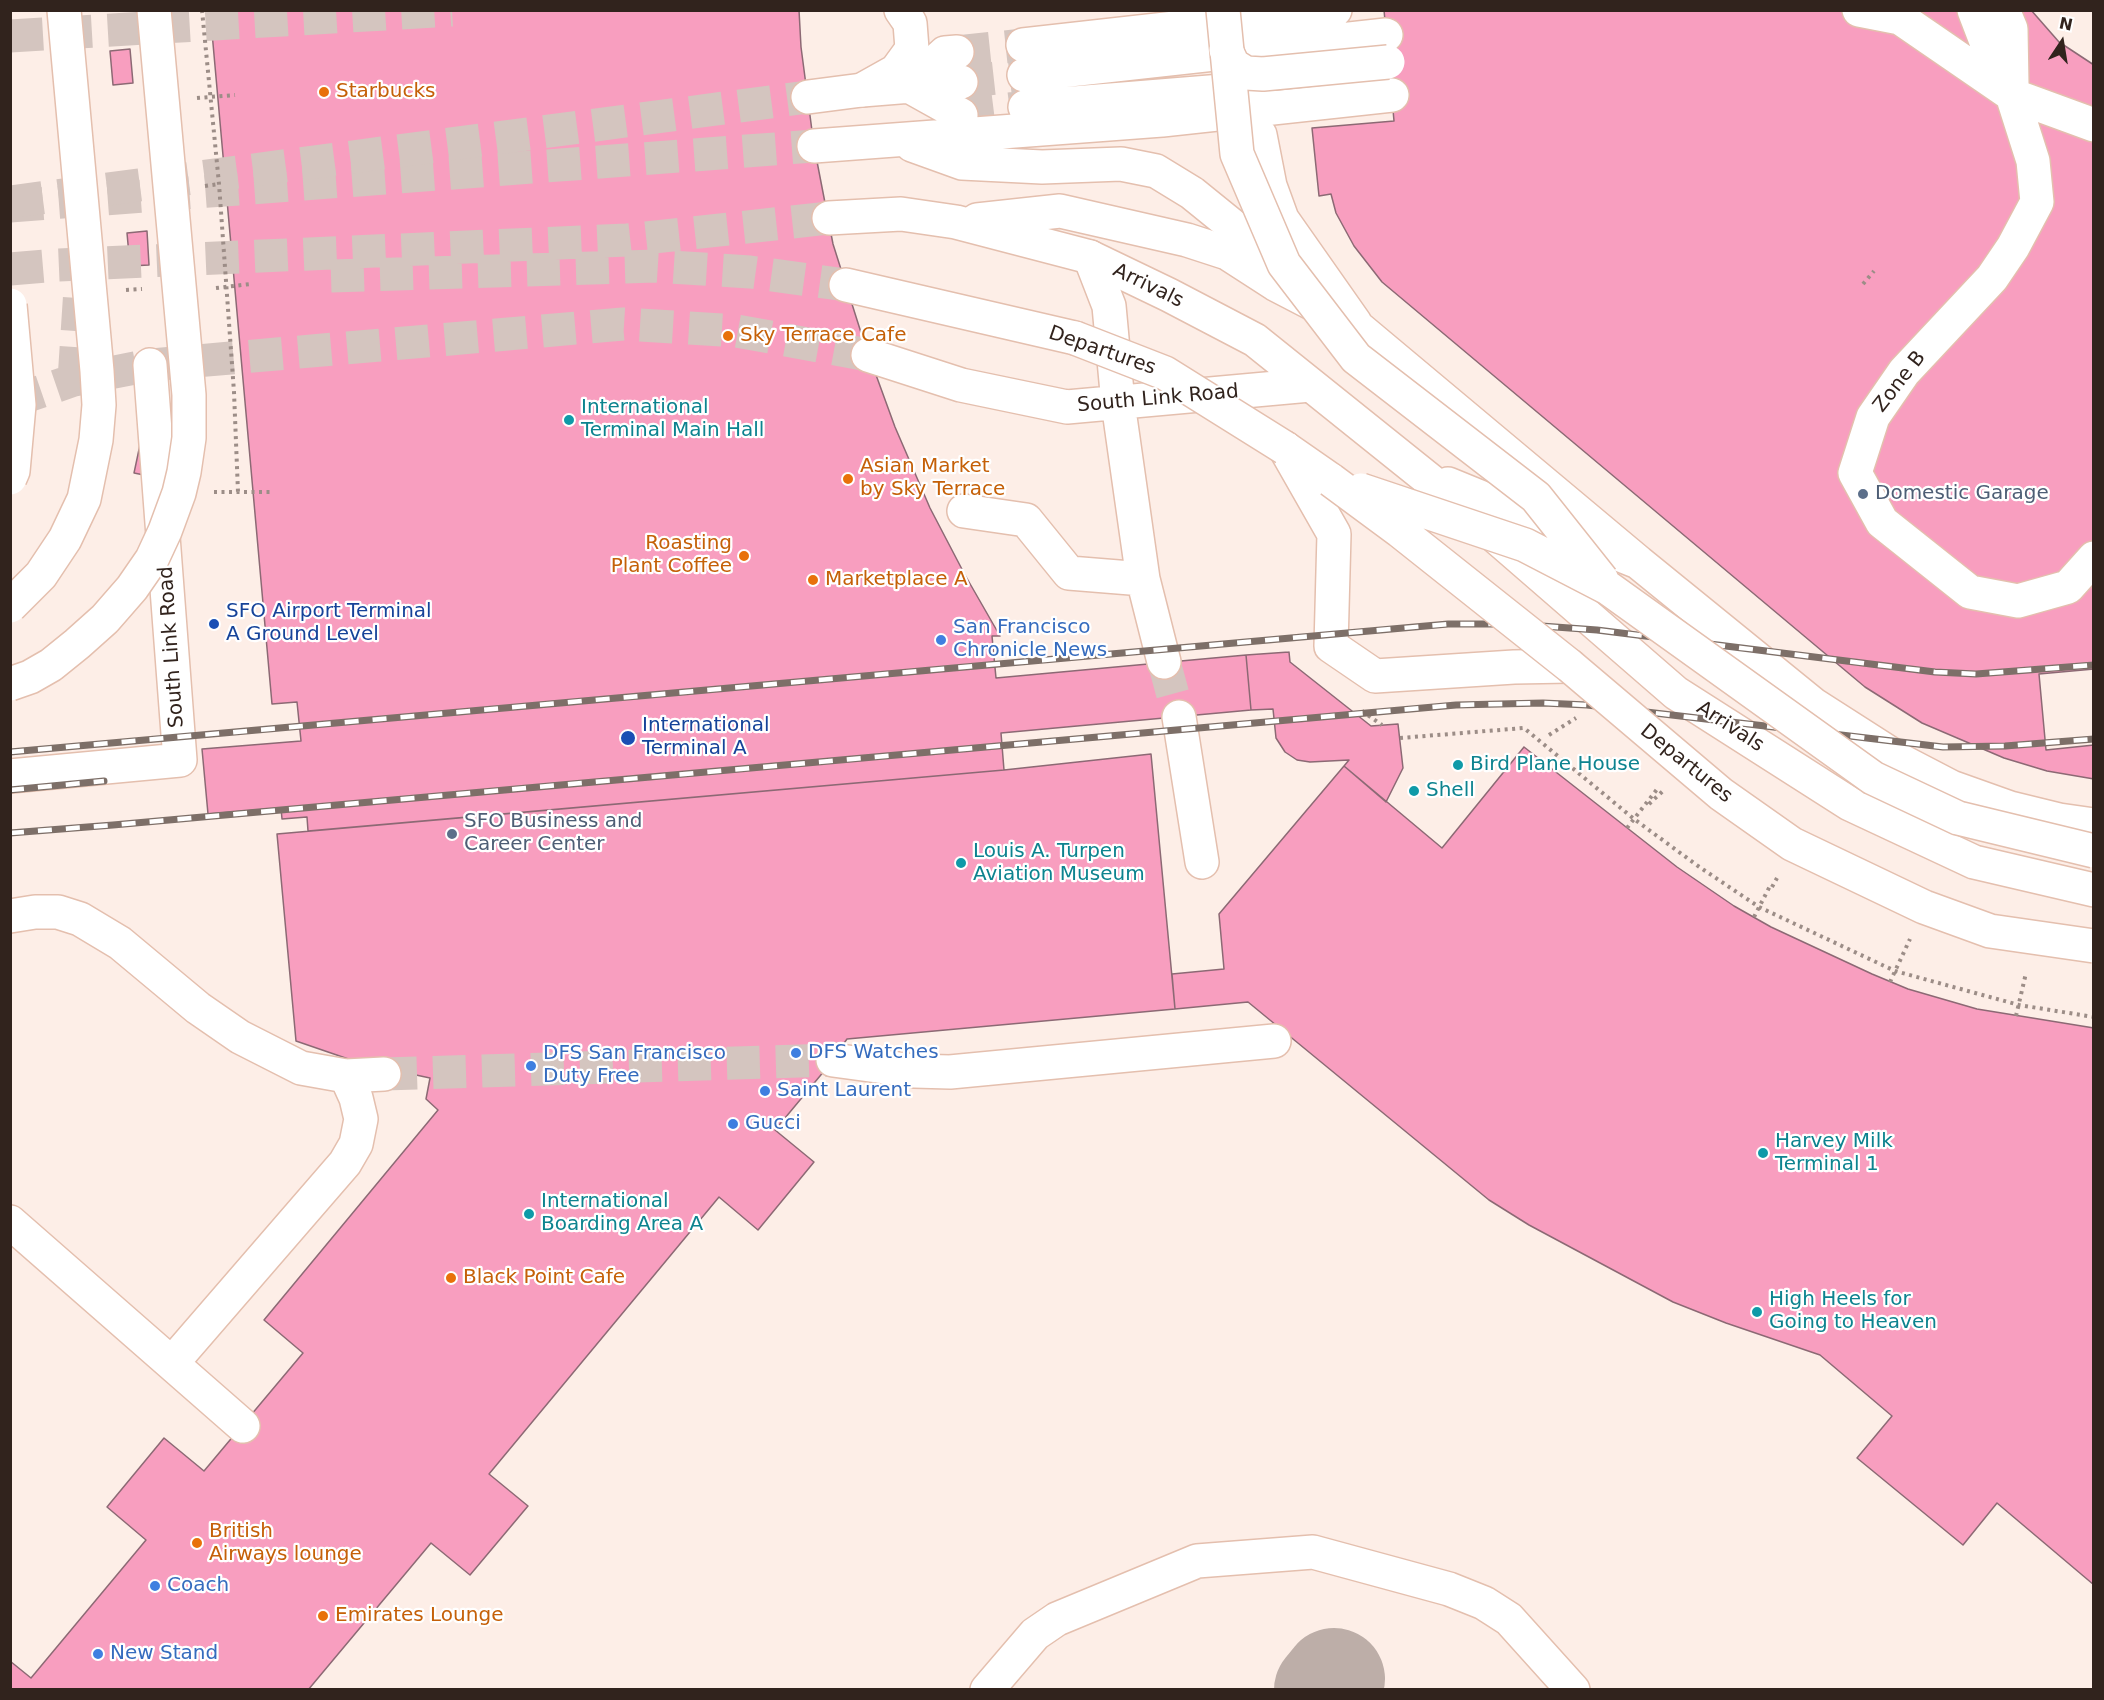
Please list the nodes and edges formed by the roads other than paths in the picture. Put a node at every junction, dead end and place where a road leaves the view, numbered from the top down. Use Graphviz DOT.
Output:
graph roads {
  1 [pos="64,10"];
  2 [pos="154,10"];
  3 [pos="901,10"];
  4 [pos="1223,10"];
  5 [pos="1335,10"];
  6 [pos="1859,10"];
  7 [pos="1974,10"];
  8 [pos="2002,10"];
  9 [pos="1226,50"];
  10 [pos="959,67"];
  11 [pos="1389,67"];
  12 [pos="909,86"];
  13 [pos="862,90"];
  14 [pos="2012,95"];
  15 [pos="808,97"];
  16 [pos="961,115"];
  17 [pos="1162,120"];
  18 [pos="2091,127"];
  19 [pos="1260,135"];
  20 [pos="899,140"];
  21 [pos="814,146"];
  22 [pos="1121,164"];
  23 [pos="829,218"];
  24 [pos="956,222"];
  25 [pos="1090,257"];
  26 [pos="846,285"];
  27 [pos="10,305"];
  28 [pos="1356,326"];
  29 [pos="868,355"];
  30 [pos="150,365"];
  31 [pos="1310,385"];
  32 [pos="1118,404"];
  33 [pos="1285,448"];
  34 [pos="1420,473"];
  35 [pos="10,478"];
  36 [pos="1331,480"];
  37 [pos="964,511"];
  38 [pos="2094,558"];
  39 [pos="1638,562"];
  40 [pos="1143,579"];
  41 [pos="1608,588"];
  42 [pos="10,606"];
  43 [pos="1164,663"];
  44 [pos="1570,666"];
  45 [pos="10,684"];
  46 [pos="1820,708"];
  47 [pos="1179,717"];
  48 [pos="10,776"];
  49 [pos="1836,795"];
  50 [pos="2094,825"];
  51 [pos="2094,851"];
  52 [pos="1202,862"];
  53 [pos="2094,890"];
  54 [pos="10,916"];
  55 [pos="2094,946"];
  56 [pos="1274,1041"];
  57 [pos="833,1060"];
  58 [pos="384,1074"];
  59 [pos="346,1076"];
  60 [pos="10,1222"];
  61 [pos="172,1363"];
  62 [pos="243,1426"];
  63 [pos="987,1689"];
  64 [pos="1573,1689"];
  1 -- 42 [label="main road, bridge"];
  2 -- 45 [label="main road, bridge"];
  3 -- 13 [label="main road"];
  4 -- 9 [label="main road, bridge"];
  5 -- 11 [label="main road"];
  6 -- 14 [label="main road"];
  7 -- 14 [label="main road"];
  8 -- 14 [label="main road"];
  9 -- 11 [label="main road, bridge"];
  9 -- 41 [label="main road, bridge"];
  10 -- 12 [label="main road"];
  11 -- 17 [label="main road"];
  12 -- 13 [label="main road"];
  12 -- 16 [label="main road"];
  13 -- 15 [label="main road"];
  14 -- 18 [label="main road"];
  14 -- 38 [label="main road, Zone B"];
  17 -- 20 [label="main road"];
  17 -- 22 [label="main road"];
  19 -- 28 [label="main road"];
  20 -- 21 [label="main road"];
  20 -- 22 [label="main road"];
  22 -- 28 [label="main road"];
  23 -- 24 [label="main road, Arrivals"];
  24 -- 25 [label="main road, Arrivals"];
  24 -- 28 [label="main road"];
  25 -- 31 [label="main road, Arrivals"];
  25 -- 32 [label="main road"];
  26 -- 33 [label="main road, Departures, bridge"];
  27 -- 35 [label="main road, bridge"];
  28 -- 39 [label="main road"];
  29 -- 32 [label="main road, South Link Road"];
  30 -- 48 [label="main road, South Link Road"];
  31 -- 32 [label="main road, South Link Road"];
  31 -- 34 [label="main road, Arrivals"];
  32 -- 40 [label="main road"];
  33 -- 36 [label="main road, Departures"];
  33 -- 44 [label="main road"];
  34 -- 39 [label="main road, Arrivals"];
  34 -- 49 [label="main road, Arrivals"];
  36 -- 41 [label="main road, Departures, bridge"];
  36 -- 44 [label="main road, Departures, bridge"];
  37 -- 40 [label="main road"];
  39 -- 46 [label="main road, Arrivals"];
  40 -- 43 [label="main road"];
  41 -- 51 [label="main road, Departures, bridge"];
  44 -- 55 [label="main road, Departures, bridge"];
  46 -- 49 [label="main road"];
  46 -- 50 [label="main road, Arrivals"];
  47 -- 52 [label="main road"];
  49 -- 53 [label="main road, Arrivals"];
  54 -- 59 [label="main road"];
  56 -- 57 [label="main road"];
  58 -- 59 [label="main road"];
  59 -- 61 [label="main road"];
  60 -- 61 [label="main road"];
  61 -- 62 [label="main road"];
  63 -- 64 [label="main road"];
}
